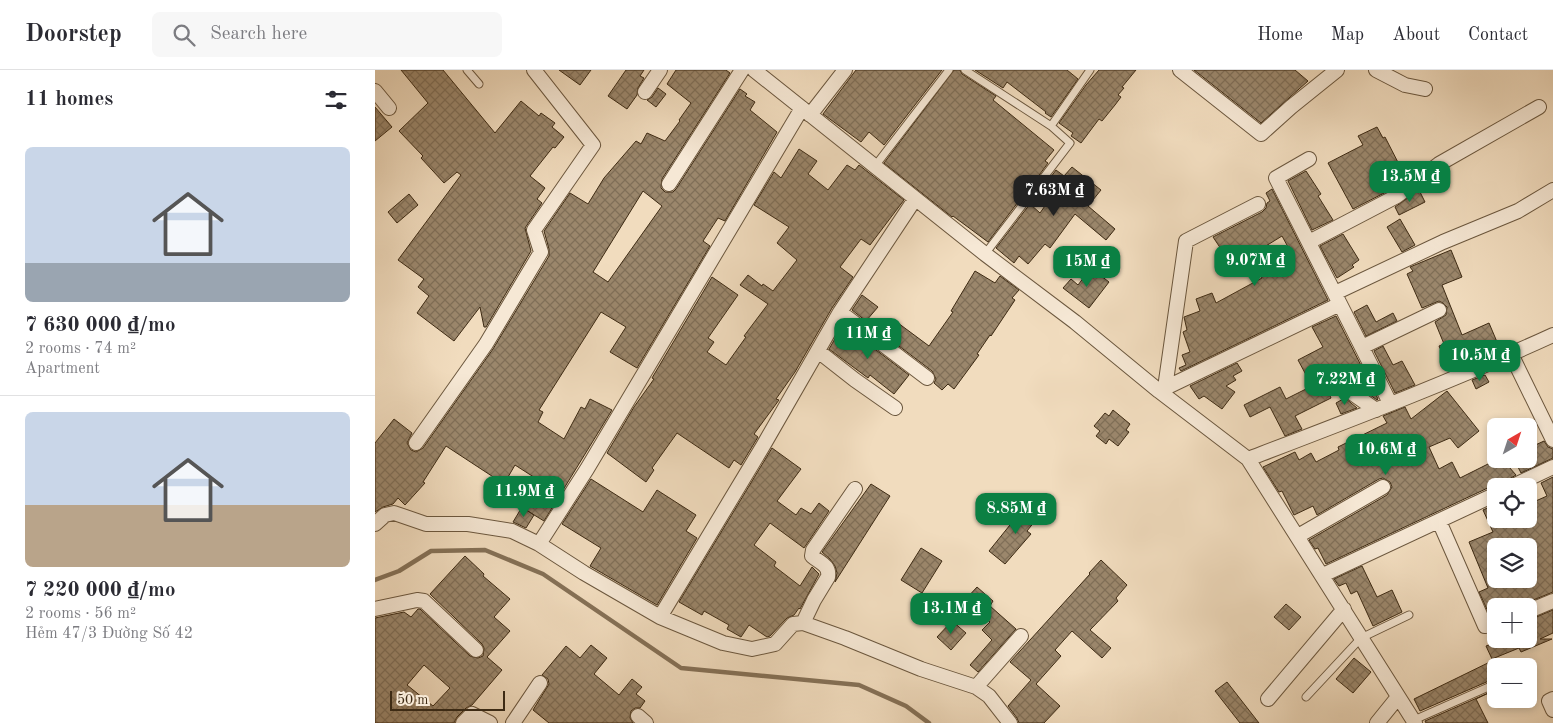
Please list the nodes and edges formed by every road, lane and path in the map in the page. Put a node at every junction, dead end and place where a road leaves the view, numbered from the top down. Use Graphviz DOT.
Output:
graph roads {
  1 [pos="467,70"];
  2 [pos="534,70"];
  3 [pos="660,70"];
  4 [pos="742,70"];
  5 [pos="754,70"];
  6 [pos="845,70"];
  7 [pos="949,70"];
  8 [pos="965,70"];
  9 [pos="1090,70"];
  10 [pos="1180,70"];
  11 [pos="1337,70"];
  12 [pos="1376,70"];
  13 [pos="479,84"];
  14 [pos="1425,89"];
  15 [pos="375,91"];
  16 [pos="645,92"];
  17 [pos="1539,107"];
  18 [pos="389,108"];
  19 [pos="806,111"];
  20 [pos="1051,126"];
  21 [pos="1309,159"];
  22 [pos="875,166"];
  23 [pos="669,184"];
  24 [pos="1553,190"];
  25 [pos="915,199"];
  26 [pos="1258,204"];
  27 [pos="1309,242"];
  28 [pos="985,254"];
  29 [pos="1338,298"];
  30 [pos="1439,310"];
  31 [pos="839,312"];
  32 [pos="1553,335"];
  33 [pos="1362,347"];
  34 [pos="818,350"];
  35 [pos="1511,354"];
  36 [pos="1341,375"];
  37 [pos="927,378"];
  38 [pos="1162,389"];
  39 [pos="1390,403"];
  40 [pos="895,408"];
  41 [pos="1376,410"];
  42 [pos="1553,440"];
  43 [pos="415,443"];
  44 [pos="1248,459"];
  45 [pos="1553,467"];
  46 [pos="1530,478"];
  47 [pos="1383,487"];
  48 [pos="855,489"];
  49 [pos="1487,498"];
  50 [pos="1439,521"];
  51 [pos="375,524"];
  52 [pos="1298,536"];
  53 [pos="539,544"];
  54 [pos="1323,575"];
  55 [pos="1553,601"];
  56 [pos="1537,608"];
  57 [pos="375,609"];
  58 [pos="1344,609"];
  59 [pos="1409,615"];
  60 [pos="660,617"];
  61 [pos="803,623"];
  62 [pos="1487,626"];
  63 [pos="1021,636"];
  64 [pos="1361,638"];
  65 [pos="476,650"];
  66 [pos="540,683"];
  67 [pos="976,687"];
  68 [pos="1487,688"];
  69 [pos="1306,697"];
  70 [pos="1398,697"];
  71 [pos="1268,699"];
  72 [pos="1553,699"];
  73 [pos="1553,710"];
  74 [pos="1415,722"];
  75 [pos="463,723"];
  76 [pos="489,723"];
  77 [pos="513,723"];
  78 [pos="1011,723"];
  79 [pos="1377,723"];
  1 -- 13 [label="lane"];
  2 -- 43 [label="street"];
  3 -- 16 [label="street"];
  4 -- 23 [label="street"];
  5 -- 19 [label="street"];
  6 -- 19 [label="street"];
  7 -- 22 [label="lane"];
  8 -- 20 [label="lane"];
  9 -- 20 [label="lane"];
  10 -- 11 [label="street"];
  12 -- 14 [label="street"];
  15 -- 18 [label="street"];
  17 -- 27 [label="street"];
  19 -- 22 [label="street"];
  19 -- 53 [label="street"];
  20 -- 28 [label="lane"];
  21 -- 27 [label="street"];
  22 -- 25 [label="street"];
  24 -- 29 [label="street"];
  25 -- 28 [label="street"];
  25 -- 31 [label="street"];
  26 -- 38 [label="street"];
  27 -- 29 [label="street"];
  28 -- 38 [label="street"];
  29 -- 33 [label="street"];
  29 -- 38 [label="street"];
  30 -- 33 [label="street"];
  31 -- 34 [label="street"];
  31 -- 37 [label="street"];
  32 -- 35 [label="street"];
  33 -- 39 [label="street"];
  34 -- 40 [label="street"];
  34 -- 60 [label="street"];
  35 -- 39 [label="street"];
  35 -- 42 [label="street"];
  36 -- 41 [label="street"];
  38 -- 44 [label="street"];
  39 -- 41 [label="street"];
  41 -- 44 [label="street"];
  44 -- 52 [label="street"];
  45 -- 46 [label="street"];
  47 -- 52 [label="street"];
  48 -- 61 [label="street"];
  49 -- 50 [label="street"];
  50 -- 54 [label="street"];
  50 -- 62 [label="street"];
  51 -- 53 [label="street"];
  52 -- 54 [label="street"];
  53 -- 60 [label="street"];
  54 -- 58 [label="street"];
  55 -- 56 [label="street"];
  57 -- 65 [label="street"];
  58 -- 64 [label="street"];
  58 -- 71 [label="street"];
  59 -- 64 [label="lane"];
  60 -- 61 [label="street"];
  61 -- 67 [label="street"];
  63 -- 67 [label="street"];
  64 -- 69 [label="lane"];
  64 -- 70 [label="street"];
  66 -- 77 [label="street"];
  67 -- 78 [label="street"];
  68 -- 74 [label="lane"];
  70 -- 74 [label="street"];
  70 -- 79 [label="street"];
  72 -- 73 [label="street"];
  75 -- 76 [label="street"];
}
